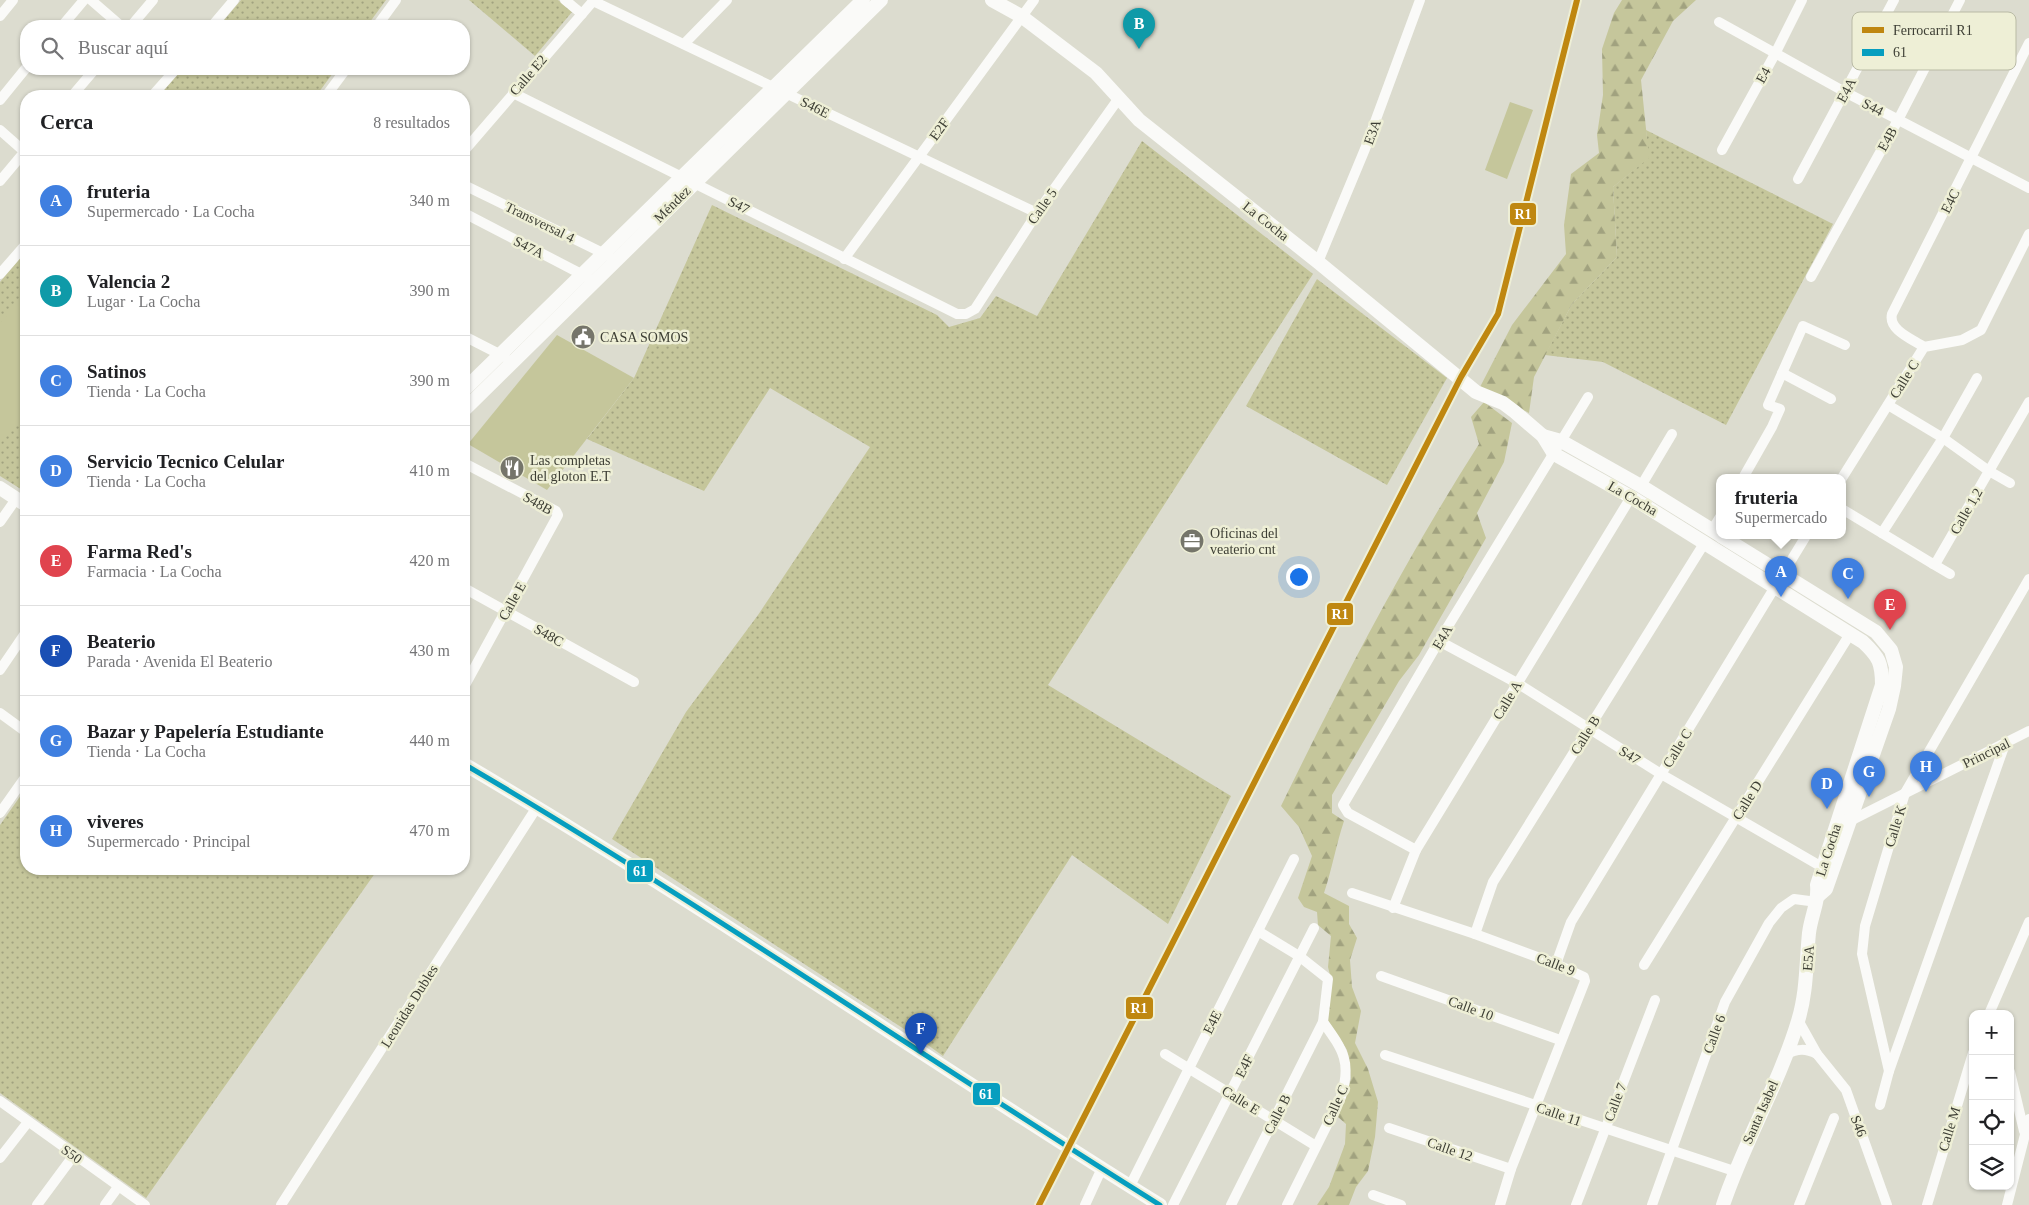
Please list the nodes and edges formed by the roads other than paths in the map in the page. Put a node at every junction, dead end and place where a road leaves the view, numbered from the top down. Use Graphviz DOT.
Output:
graph roads {
  1 [pos="13,0"];
  2 [pos="84,0"];
  3 [pos="91,0"];
  4 [pos="153,0"];
  5 [pos="234,0"];
  6 [pos="396,0"];
  7 [pos="565,0"];
  8 [pos="594,0"];
  9 [pos="727,0"];
  10 [pos="863,0"];
  11 [pos="881,0"];
  12 [pos="992,0"];
  13 [pos="1034,0"];
  14 [pos="1420,0"];
  15 [pos="1802,0"];
  16 [pos="1894,0"];
  17 [pos="1960,0"];
  18 [pos="1888,12"];
  19 [pos="1954,12"];
  20 [pos="582,14"];
  21 [pos="0,16"];
  22 [pos="1022,16"];
  23 [pos="67,20"];
  24 [pos="114,20"];
  25 [pos="136,20"];
  26 [pos="217,20"];
  27 [pos="381,20"];
  28 [pos="1719,22"];
  29 [pos="2029,43"];
  30 [pos="684,44"];
  31 [pos="1775,54"];
  32 [pos="2016,69"];
  33 [pos="1857,70"];
  34 [pos="1924,70"];
  35 [pos="2016,70"];
  36 [pos="20,75"];
  37 [pos="90,75"];
  38 [pos="169,75"];
  39 [pos="342,75"];
  40 [pos="77,90"];
  41 [pos="157,90"];
  42 [pos="330,90"];
  43 [pos="780,90"];
  44 [pos="1845,92"];
  45 [pos="512,93"];
  46 [pos="1119,98"];
  47 [pos="0,100"];
  48 [pos="1898,120"];
  49 [pos="0,130"];
  50 [pos="470,144"];
  51 [pos="20,146"];
  52 [pos="1722,150"];
  53 [pos="919,157"];
  54 [pos="20,158"];
  55 [pos="1972,159"];
  56 [pos="688,179"];
  57 [pos="1798,179"];
  58 [pos="0,181"];
  59 [pos="2029,188"];
  60 [pos="470,189"];
  61 [pos="1037,213"];
  62 [pos="470,216"];
  63 [pos="2029,234"];
  64 [pos="20,251"];
  65 [pos="610,257"];
  66 [pos="844,259"];
  67 [pos="1318,262"];
  68 [pos="0,274"];
  69 [pos="582,274"];
  70 [pos="1811,277"];
  71 [pos="595,280"];
  72 [pos="966,314"];
  73 [pos="470,339"];
  74 [pos="1846,345"];
  75 [pos="1924,347"];
  76 [pos="500,355"];
  77 [pos="514,361"];
  78 [pos="1782,372"];
  79 [pos="1977,378"];
  80 [pos="470,384"];
  81 [pos="1588,397"];
  82 [pos="1831,399"];
  83 [pos="2029,402"];
  84 [pos="470,404"];
  85 [pos="1888,405"];
  86 [pos="1672,434"];
  87 [pos="1543,436"];
  88 [pos="1943,438"];
  89 [pos="1561,441"];
  90 [pos="1554,454"];
  91 [pos="470,466"];
  92 [pos="1989,471"];
  93 [pos="1745,474"];
  94 [pos="1845,474"];
  95 [pos="2010,483"];
  96 [pos="1641,486"];
  97 [pos="0,488"];
  98 [pos="1631,497"];
  99 [pos="20,500"];
  100 [pos="20,506"];
  101 [pos="1846,511"];
  102 [pos="558,515"];
  103 [pos="0,522"];
  104 [pos="1882,533"];
  105 [pos="1714,536"];
  106 [pos="1718,539"];
  107 [pos="1720,539"];
  108 [pos="1804,539"];
  109 [pos="1933,564"];
  110 [pos="1783,573"];
  111 [pos="1950,574"];
  112 [pos="2029,579"];
  113 [pos="1775,587"];
  114 [pos="470,591"];
  115 [pos="507,611"];
  116 [pos="1850,634"];
  117 [pos="20,641"];
  118 [pos="1439,641"];
  119 [pos="0,670"];
  120 [pos="470,676"];
  121 [pos="634,682"];
  122 [pos="1517,684"];
  123 [pos="0,713"];
  124 [pos="2029,724"];
  125 [pos="20,728"];
  126 [pos="1588,729"];
  127 [pos="2026,733"];
  128 [pos="2005,744"];
  129 [pos="470,768"];
  130 [pos="1661,774"];
  131 [pos="20,785"];
  132 [pos="1905,793"];
  133 [pos="537,807"];
  134 [pos="0,813"];
  135 [pos="1736,818"];
  136 [pos="1850,821"];
  137 [pos="1835,828"];
  138 [pos="1416,850"];
  139 [pos="1294,859"];
  140 [pos="1822,867"];
  141 [pos="1352,893"];
  142 [pos="1818,899"];
  143 [pos="1393,908"];
  144 [pos="2029,922"];
  145 [pos="1314,928"];
  146 [pos="1258,931"];
  147 [pos="1475,934"];
  148 [pos="1300,956"];
  149 [pos="1556,964"];
  150 [pos="1644,965"];
  151 [pos="1381,976"];
  152 [pos="1655,1000"];
  153 [pos="1995,1009"];
  154 [pos="1798,1020"];
  155 [pos="1323,1022"];
  156 [pos="1560,1040"];
  157 [pos="1165,1054"];
  158 [pos="1786,1054"];
  159 [pos="1817,1054"];
  160 [pos="1385,1055"];
  161 [pos="1972,1055"];
  162 [pos="1189,1068"];
  163 [pos="1889,1071"];
  164 [pos="2014,1089"];
  165 [pos="1230,1093"];
  166 [pos="0,1101"];
  167 [pos="1880,1105"];
  168 [pos="1536,1106"];
  169 [pos="1834,1118"];
  170 [pos="2029,1119"];
  171 [pos="1274,1120"];
  172 [pos="28,1122"];
  173 [pos="1390,1128"];
  174 [pos="1604,1130"];
  175 [pos="2024,1131"];
  176 [pos="1316,1146"];
  177 [pos="2025,1150"];
  178 [pos="1672,1152"];
  179 [pos="74,1155"];
  180 [pos="0,1158"];
  181 [pos="1102,1168"];
  182 [pos="1511,1169"];
  183 [pos="1734,1171"];
  184 [pos="1130,1186"];
  185 [pos="118,1187"];
  186 [pos="1373,1195"];
  187 [pos="37,1205"];
  188 [pos="105,1205"];
  189 [pos="145,1205"];
  190 [pos="281,1205"];
  191 [pos="1085,1205"];
  192 [pos="1160,1205"];
  193 [pos="1173,1205"];
  194 [pos="1231,1205"];
  195 [pos="1287,1205"];
  196 [pos="1401,1205"];
  197 [pos="1500,1205"];
  198 [pos="1576,1205"];
  199 [pos="1652,1205"];
  200 [pos="1723,1205"];
  201 [pos="1799,1205"];
  202 [pos="1887,1205"];
  203 [pos="1927,1205"];
  204 [pos="2007,1205"];
  1 -- 21 [label="street"];
  2 -- 23 [label="street"];
  3 -- 24 [label="street"];
  4 -- 25 [label="street"];
  5 -- 26 [label="street"];
  6 -- 27 [label="street"];
  7 -- 20 [label="street"];
  8 -- 20 [label="street, Calle E2"];
  8 -- 30 [label="street, S46E"];
  9 -- 30 [label="street"];
  10 -- 43 [label="street, Méndez"];
  11 -- 43 [label="street, Méndez"];
  12 -- 22 [label="street, La Cocha"];
  13 -- 22 [label="street, E2F"];
  14 -- 67 [label="street, E3A"];
  15 -- 31 [label="street, E4"];
  16 -- 18 [label="street, E4A"];
  17 -- 19 [label="street, E4B"];
  20 -- 45 [label="street, Calle E2"];
  22 -- 46 [label="street, La Cocha"];
  22 -- 53 [label="street, E2F"];
  28 -- 31 [label="street, S44"];
  29 -- 32 [label="street, E4C"];
  30 -- 43 [label="street, S46E"];
  31 -- 44 [label="street, S44"];
  31 -- 52 [label="street, E4"];
  33 -- 44 [label="street, E4A"];
  34 -- 48 [label="street, E4B"];
  35 -- 55 [label="street, E4C"];
  36 -- 47 [label="street"];
  37 -- 40 [label="street"];
  38 -- 41 [label="street"];
  39 -- 42 [label="street"];
  43 -- 53 [label="street, S46E"];
  43 -- 56 [label="street, Méndez"];
  44 -- 48 [label="street, S44"];
  44 -- 57 [label="street, E4A"];
  45 -- 50 [label="street, Calle E2"];
  45 -- 56 [label="street, S47"];
  46 -- 61 [label="street, Calle 5"];
  46 -- 67 [label="street, La Cocha"];
  48 -- 55 [label="street, S44"];
  48 -- 70 [label="street, E4B"];
  49 -- 51 [label="street"];
  53 -- 61 [label="street, S46E"];
  53 -- 66 [label="street, E2F"];
  54 -- 58 [label="street"];
  55 -- 59 [label="street, S44"];
  55 -- 75 [label="street, E4C"];
  56 -- 65 [label="street, Méndez"];
  56 -- 66 [label="street, S47"];
  60 -- 65 [label="street, Transversal 4"];
  61 -- 72 [label="street, Calle 5"];
  62 -- 69 [label="street, S47A"];
  63 -- 75 [label="street, Calle C"];
  64 -- 68 [label="street"];
  65 -- 69 [label="street, Méndez"];
  65 -- 71 [label="street, Méndez"];
  66 -- 72 [label="street, S47"];
  67 -- 87 [label="street, La Cocha"];
  69 -- 71 [label="street, S47A"];
  69 -- 76 [label="street, Méndez"];
  71 -- 77 [label="street, Méndez"];
  73 -- 76 [label="street"];
  74 -- 78 [label="street"];
  75 -- 85 [label="street, Calle C"];
  76 -- 77 [label="street"];
  76 -- 80 [label="street, Méndez"];
  77 -- 84 [label="street, Méndez"];
  78 -- 82 [label="street"];
  78 -- 93 [label="street"];
  79 -- 88 [label="street"];
  81 -- 89 [label="street, E4A"];
  83 -- 92 [label="street, Calle 1,2"];
  85 -- 88 [label="street"];
  85 -- 94 [label="street, Calle C"];
  86 -- 96 [label="street"];
  87 -- 89 [label="street, La Cocha"];
  87 -- 90 [label="street, La Cocha"];
  88 -- 92 [label="street"];
  88 -- 104 [label="street"];
  89 -- 90 [label="street, E4A"];
  89 -- 96 [label="street, La Cocha"];
  90 -- 98 [label="street, La Cocha"];
  90 -- 118 [label="street, E4A"];
  91 -- 102 [label="street, S48B"];
  92 -- 95 [label="street"];
  92 -- 109 [label="street, Calle 1,2"];
  96 -- 105 [label="street, La Cocha"];
  97 -- 99 [label="street"];
  98 -- 105 [label="street, La Cocha"];
  98 -- 122 [label="street, Calle A"];
  100 -- 103 [label="street"];
  101 -- 104 [label="street"];
  102 -- 115 [label="street, Calle E"];
  104 -- 109 [label="street"];
  105 -- 126 [label="street, Calle B"];
  106 -- 113 [label="street, La Cocha"];
  107 -- 110 [label="street, La Cocha"];
  108 -- 110 [label="street, Calle C"];
  109 -- 111 [label="street"];
  110 -- 113 [label="street, Calle C"];
  110 -- 136 [label="street, La Cocha"];
  112 -- 132 [label="street, Calle K"];
  113 -- 116 [label="street, La Cocha"];
  113 -- 130 [label="street, Calle C"];
  114 -- 115 [label="street, S48C"];
  115 -- 120 [label="street, Calle E"];
  115 -- 121 [label="street, S48C"];
  116 -- 135 [label="street, Calle D"];
  116 -- 137 [label="street, La Cocha"];
  117 -- 119 [label="street"];
  118 -- 122 [label="street, S47"];
  118 -- 138 [label="street, E4A"];
  122 -- 126 [label="street, S47"];
  122 -- 138 [label="street, Calle A"];
  123 -- 125 [label="street"];
  124 -- 127 [label="street"];
  126 -- 130 [label="street, S47"];
  126 -- 147 [label="street, Calle B"];
  127 -- 128 [label="street, Principal"];
  128 -- 132 [label="street, Principal"];
  128 -- 163 [label="street, Calle K"];
  129 -- 133 [label="street"];
  130 -- 135 [label="street, S47"];
  130 -- 149 [label="street, Calle C"];
  131 -- 134 [label="street"];
  132 -- 136 [label="street, Principal"];
  132 -- 163 [label="street, Calle K"];
  133 -- 181 [label="street"];
  133 -- 190 [label="street, Leonidas Dubles"];
  135 -- 140 [label="street, S47"];
  135 -- 150 [label="street, Calle D"];
  136 -- 137 [label="street, Principal"];
  136 -- 142 [label="street, La Cocha"];
  137 -- 140 [label="street, La Cocha"];
  138 -- 143 [label="street, Calle A"];
  139 -- 146 [label="street, E4E"];
  140 -- 142 [label="street, La Cocha"];
  141 -- 143 [label="street, Calle 9"];
  142 -- 154 [label="street, E5A"];
  142 -- 178 [label="street, Calle 6"];
  143 -- 147 [label="street, Calle 9"];
  144 -- 153 [label="street"];
  145 -- 148 [label="street, E4F"];
  146 -- 148 [label="street"];
  146 -- 162 [label="street, E4E"];
  147 -- 149 [label="street, Calle 9"];
  148 -- 155 [label="street"];
  148 -- 165 [label="street, E4F"];
  149 -- 156 [label="street, Calle 9"];
  151 -- 156 [label="street, Calle 10"];
  152 -- 174 [label="street, Calle 7"];
  154 -- 158 [label="street, Santa Isabel"];
  154 -- 159 [label="street, S46"];
  155 -- 171 [label="street, Calle B"];
  155 -- 176 [label="street, Calle C"];
  156 -- 168 [label="street, Calle 9"];
  157 -- 162 [label="street, Calle E"];
  158 -- 159 [label="street"];
  158 -- 183 [label="street, Santa Isabel"];
  159 -- 202 [label="street, S46"];
  160 -- 168 [label="street, Calle 11"];
  161 -- 203 [label="street, Calle M"];
  162 -- 165 [label="street, Calle E"];
  162 -- 184 [label="street, E4E"];
  163 -- 167 [label="street, Calle K"];
  164 -- 175 [label="street"];
  165 -- 171 [label="street, Calle E"];
  165 -- 193 [label="street, E4F"];
  166 -- 172 [label="street, S50"];
  168 -- 174 [label="street, Calle 11"];
  168 -- 182 [label="street, Calle 9"];
  169 -- 201 [label="street"];
  170 -- 175 [label="street"];
  171 -- 176 [label="street, Calle E"];
  171 -- 194 [label="street, Calle B"];
  172 -- 179 [label="street, S50"];
  172 -- 180 [label="street"];
  173 -- 182 [label="street, Calle 12"];
  174 -- 178 [label="street, Calle 11"];
  174 -- 198 [label="street, Calle 7"];
  175 -- 177 [label="street"];
  176 -- 195 [label="street, Calle C"];
  177 -- 204 [label="street"];
  178 -- 183 [label="street, Calle 11"];
  178 -- 199 [label="street, Calle 6"];
  179 -- 185 [label="street, S50"];
  179 -- 187 [label="street"];
  181 -- 184 [label="street"];
  181 -- 191 [label="street"];
  182 -- 197 [label="street, Calle 9"];
  183 -- 200 [label="street, Santa Isabel"];
  184 -- 192 [label="street"];
  185 -- 188 [label="street"];
  185 -- 189 [label="street, S50"];
  186 -- 196 [label="street"];
}
